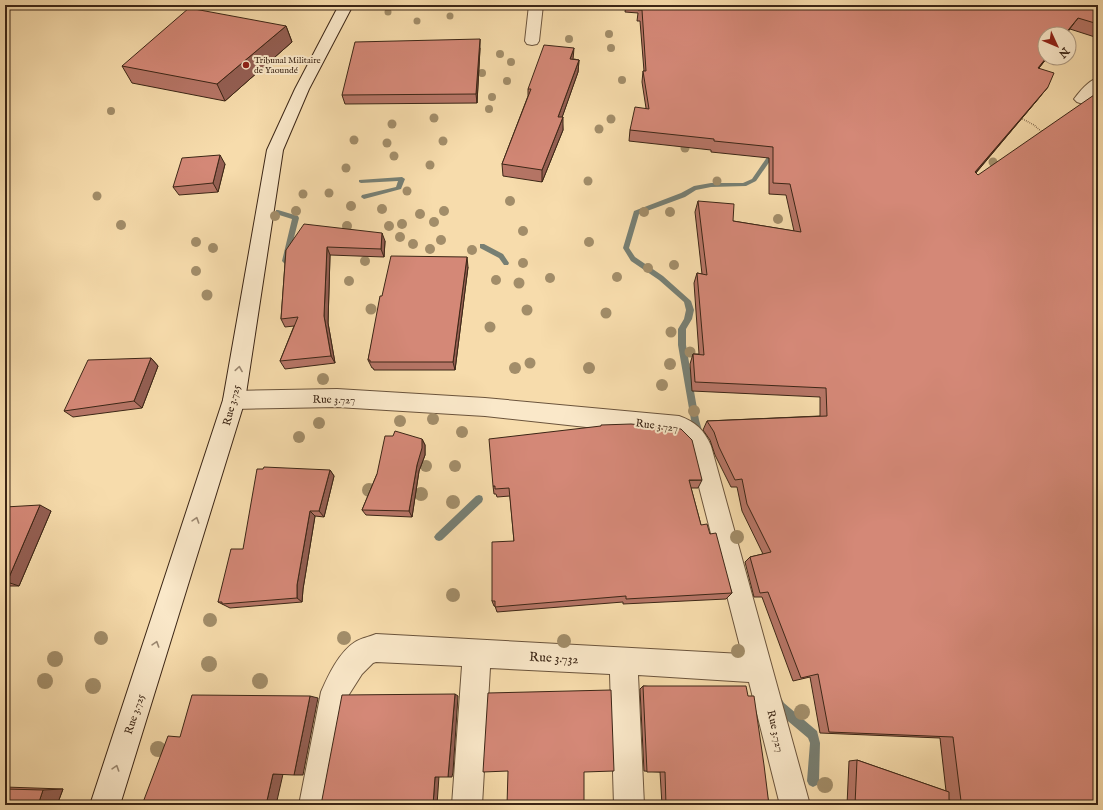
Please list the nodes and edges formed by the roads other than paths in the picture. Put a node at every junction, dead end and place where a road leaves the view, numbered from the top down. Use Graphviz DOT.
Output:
graph roads {
  1 [pos="346,5"];
  2 [pos="536,5"];
  3 [pos="532,41"];
  4 [pos="1098,82"];
  5 [pos="1098,104"];
  6 [pos="234,400"];
  7 [pos="477,653"];
  8 [pos="623,660"];
  9 [pos="760,669"];
  10 [pos="104,805"];
  11 [pos="314,805"];
  12 [pos="467,805"];
  13 [pos="629,805"];
  14 [pos="795,805"];
  6 -- 1 [label="street, Rue 3.725, one-way"];
  2 -- 3 [label="street"];
  4 -- 5 [label="street"];
  6 -- 9 [label="street, Rue 3.727"];
  10 -- 6 [label="street, Rue 3.725, one-way"];
  7 -- 8 [label="street, Rue 3.732"];
  7 -- 11 [label="street, Rue 3.732"];
  7 -- 12 [label="street"];
  8 -- 9 [label="street, Rue 3.732"];
  8 -- 13 [label="street"];
  9 -- 14 [label="street, Rue 3.727"];
}
